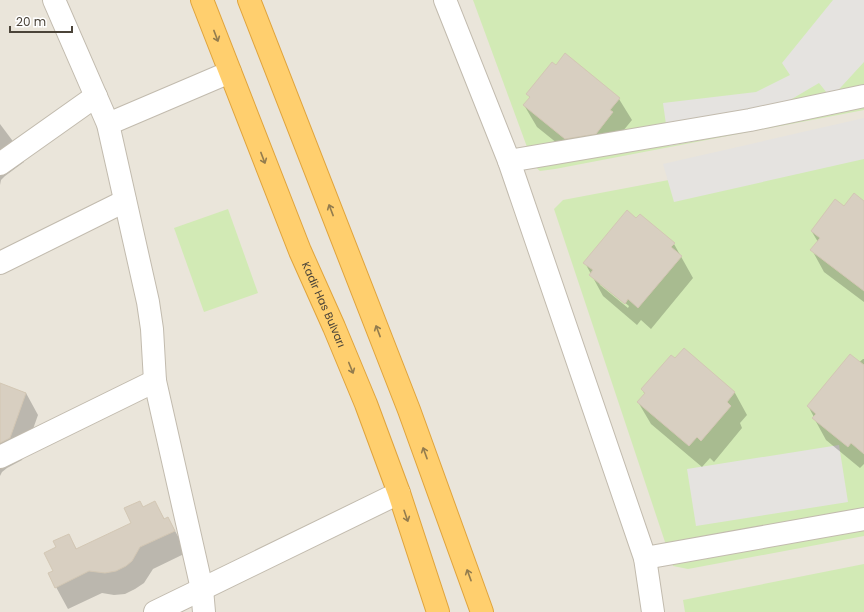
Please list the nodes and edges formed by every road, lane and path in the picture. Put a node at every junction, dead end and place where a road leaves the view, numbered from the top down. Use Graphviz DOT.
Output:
graph roads {
  1 [pos="54,0"];
  2 [pos="202,0"];
  3 [pos="249,0"];
  4 [pos="445,0"];
  5 [pos="230,72"];
  6 [pos="96,96"];
  7 [pos="864,96"];
  8 [pos="108,124"];
  9 [pos="509,161"];
  10 [pos="0,164"];
  11 [pos="125,201"];
  12 [pos="0,263"];
  13 [pos="155,381"];
  14 [pos="0,457"];
  15 [pos="399,493"];
  16 [pos="864,519"];
  17 [pos="645,558"];
  18 [pos="202,589"];
  19 [pos="155,612"];
  20 [pos="204,612"];
  21 [pos="438,612"];
  22 [pos="482,612"];
  23 [pos="653,612"];
  1 -- 6 [label="street"];
  2 -- 5 [label="highway, Kadir Has Bulvarı, one-way"];
  22 -- 3 [label="highway, one-way"];
  4 -- 9 [label="street"];
  5 -- 8 [label="street"];
  5 -- 15 [label="highway, Kadir Has Bulvarı, one-way"];
  6 -- 8 [label="street"];
  6 -- 10 [label="street"];
  7 -- 9 [label="street"];
  8 -- 11 [label="street"];
  9 -- 17 [label="street"];
  11 -- 12 [label="street"];
  11 -- 13 [label="street"];
  13 -- 14 [label="street"];
  13 -- 18 [label="street"];
  15 -- 18 [label="street"];
  15 -- 21 [label="highway, Kadir Has Bulvarı, one-way"];
  16 -- 17 [label="street"];
  17 -- 23 [label="street"];
  18 -- 19 [label="street"];
  18 -- 20 [label="street"];
}
